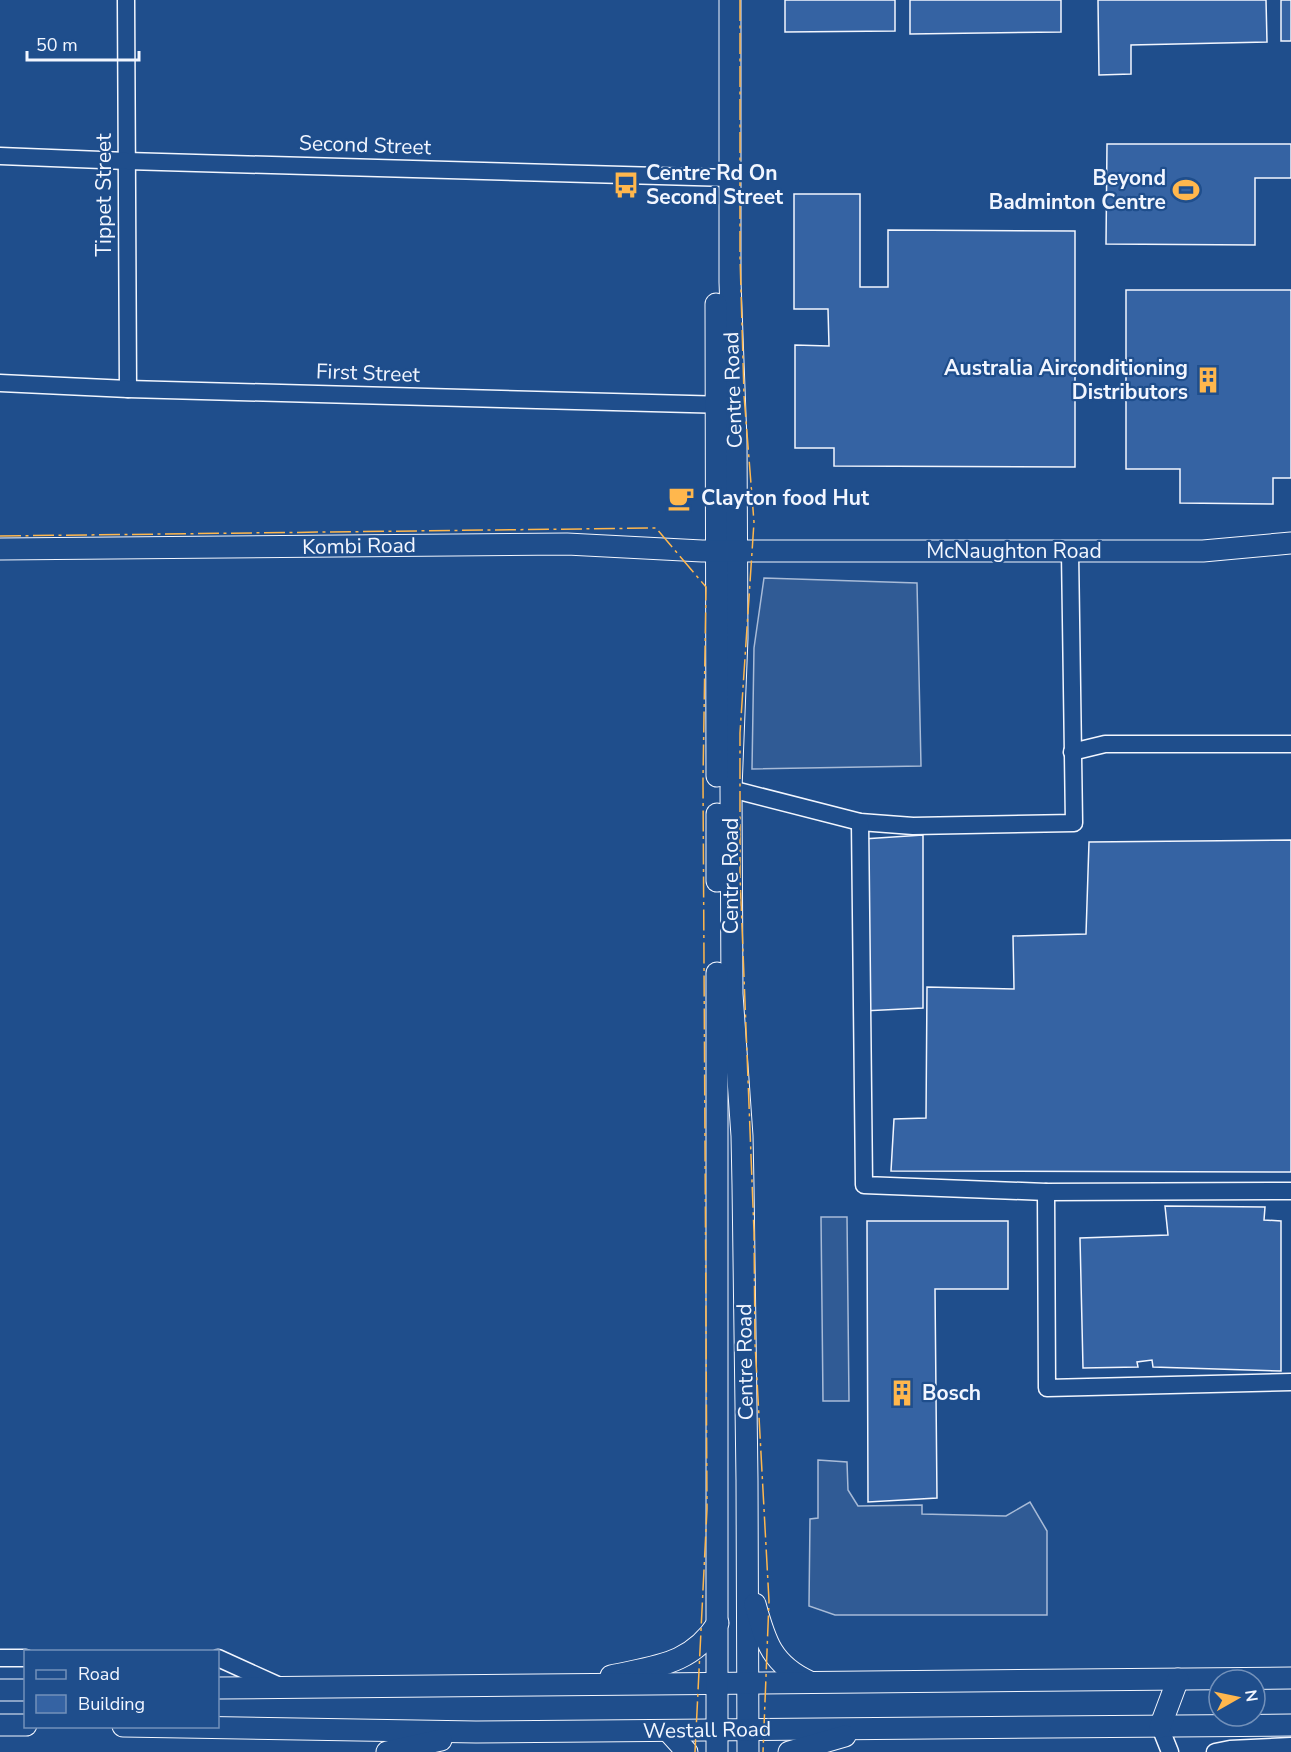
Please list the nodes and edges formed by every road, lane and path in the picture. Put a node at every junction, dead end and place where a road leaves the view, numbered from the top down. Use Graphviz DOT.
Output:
graph roads {
  1 [pos="126,0"];
  2 [pos="717,0"];
  3 [pos="730,0"];
  4 [pos="0,156"];
  5 [pos="127,161"];
  6 [pos="723,178"];
  7 [pos="0,383"];
  8 [pos="128,389"];
  9 [pos="725,405"];
  10 [pos="1291,543"];
  11 [pos="0,549"];
  12 [pos="727,550"];
  13 [pos="1070,552"];
  14 [pos="1291,744"];
  15 [pos="1072,752"];
  16 [pos="731,789"];
  17 [pos="860,822"];
  18 [pos="1291,1191"];
  19 [pos="1046,1192"];
  20 [pos="1291,1382"];
  21 [pos="748,1577"];
  22 [pos="718,1623"];
  23 [pos="0,1658"];
  24 [pos="24,1658"];
  25 [pos="219,1658"];
  26 [pos="1291,1678"];
  27 [pos="1178,1679"];
  28 [pos="810,1682"];
  29 [pos="717,1683"];
  30 [pos="747,1683"];
  31 [pos="572,1685"];
  32 [pos="284,1687"];
  33 [pos="219,1688"];
  34 [pos="0,1690"];
  35 [pos="24,1690"];
  36 [pos="0,1725"];
  37 [pos="24,1725"];
  38 [pos="1291,1725"];
  39 [pos="1160,1727"];
  40 [pos="219,1728"];
  41 [pos="878,1728"];
  42 [pos="748,1729"];
  43 [pos="717,1730"];
  44 [pos="668,1731"];
  45 [pos="476,1732"];
  46 [pos="1291,1746"];
  47 [pos="387,1752"];
  48 [pos="687,1752"];
  49 [pos="717,1752"];
  50 [pos="748,1752"];
  51 [pos="789,1752"];
  52 [pos="1170,1752"];
  53 [pos="1215,1752"];
  1 -- 5 [label="street, Tippet Street"];
  2 -- 6 [label="main road, Centre Road"];
  3 -- 6 [label="main road, Centre Road"];
  4 -- 5 [label="street, Second Street"];
  5 -- 6 [label="street, Second Street"];
  5 -- 8 [label="street, Tippet Street"];
  6 -- 9 [label="main road, Centre Road"];
  7 -- 8 [label="street, First Street"];
  8 -- 9 [label="street, First Street"];
  9 -- 12 [label="main road, Centre Road"];
  10 -- 13 [label="main road, McNaughton Road"];
  11 -- 12 [label="main road, Kombi Road"];
  12 -- 13 [label="main road, McNaughton Road"];
  12 -- 16 [label="main road, Centre Road"];
  12 -- 22 [label="main road, Centre Road"];
  13 -- 15 [label="street"];
  14 -- 15 [label="street"];
  15 -- 17 [label="street"];
  16 -- 17 [label="street"];
  16 -- 21 [label="main road, Centre Road"];
  17 -- 19 [label="street"];
  18 -- 19 [label="street"];
  19 -- 20 [label="street"];
  21 -- 28 [label="main road"];
  21 -- 30 [label="main road, Centre Road"];
  22 -- 29 [label="main road, Centre Road"];
  22 -- 31 [label="main road"];
  23 -- 24 [label="street"];
  25 -- 32 [label="street"];
  26 -- 27 [label="main road"];
  27 -- 28 [label="main road"];
  27 -- 39 [label="main road"];
  28 -- 30 [label="main road"];
  29 -- 30 [label="main road"];
  29 -- 31 [label="main road"];
  29 -- 43 [label="main road, Centre Road"];
  30 -- 42 [label="main road, Centre Road"];
  31 -- 32 [label="main road"];
  32 -- 33 [label="main road"];
  34 -- 35 [label="main road"];
  36 -- 37 [label="main road"];
  38 -- 39 [label="main road, Westall Road"];
  39 -- 41 [label="main road, Westall Road"];
  39 -- 52 [label="street"];
  40 -- 45 [label="main road, Westall Road"];
  41 -- 42 [label="main road, Westall Road"];
  41 -- 51 [label="main road"];
  42 -- 43 [label="main road, Westall Road"];
  42 -- 50 [label="main road, Centre Road"];
  43 -- 44 [label="main road, Westall Road"];
  43 -- 49 [label="main road, Centre Road"];
  44 -- 45 [label="main road, Westall Road"];
  44 -- 48 [label="main road"];
  45 -- 47 [label="main road"];
  46 -- 53 [label="street"];
}
